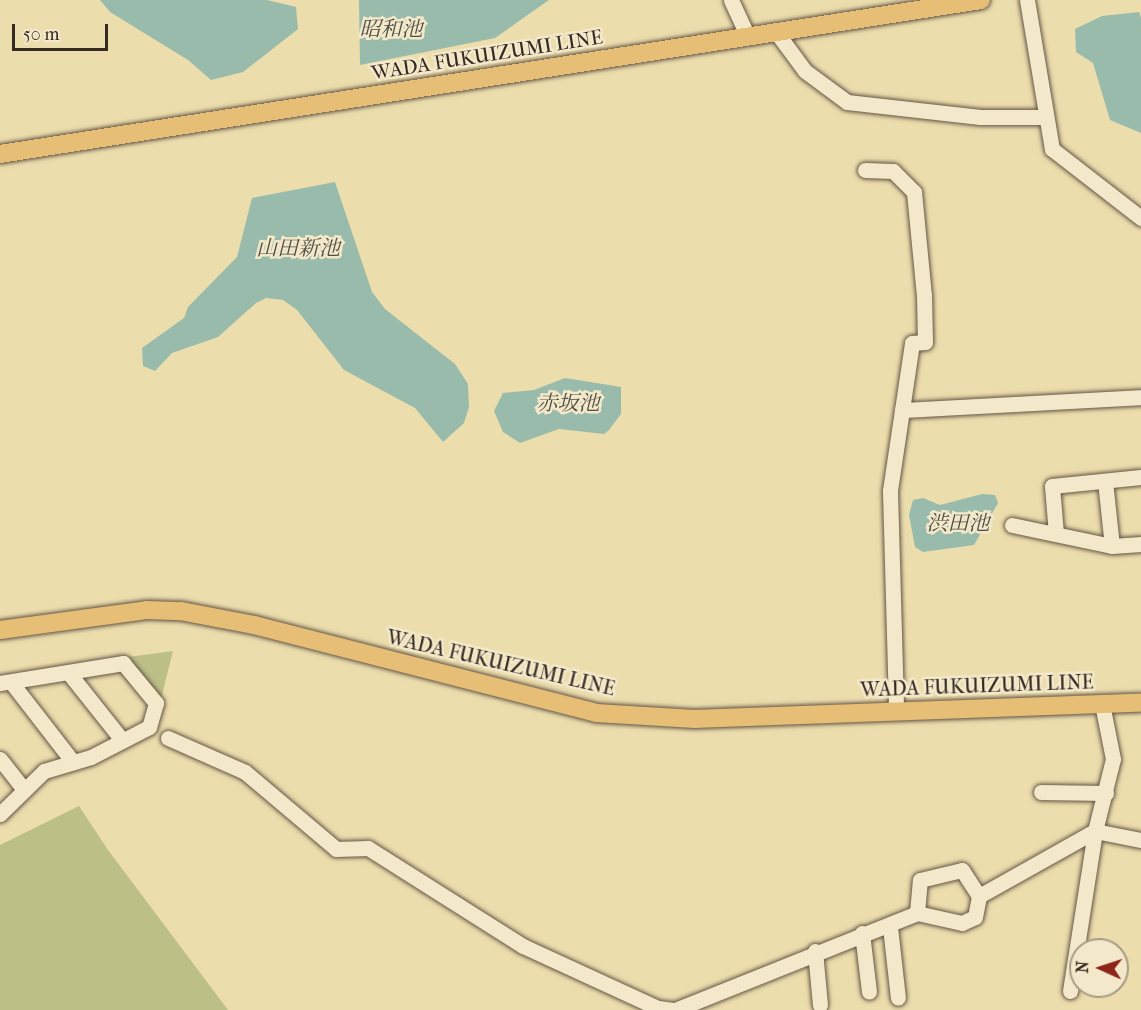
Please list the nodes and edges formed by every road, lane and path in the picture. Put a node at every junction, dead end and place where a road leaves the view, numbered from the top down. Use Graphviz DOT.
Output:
graph roads {
  1 [pos="731,0"];
  2 [pos="981,0"];
  3 [pos="1027,0"];
  4 [pos="777,33"];
  5 [pos="748,38"];
  6 [pos="1045,117"];
  7 [pos="0,154"];
  8 [pos="865,171"];
  9 [pos="1141,218"];
  10 [pos="1141,397"];
  11 [pos="902,410"];
  12 [pos="1141,477"];
  13 [pos="1105,481"];
  14 [pos="1012,525"];
  15 [pos="1056,534"];
  16 [pos="1141,544"];
  17 [pos="1112,546"];
  18 [pos="0,630"];
  19 [pos="68,672"];
  20 [pos="5,682"];
  21 [pos="1141,703"];
  22 [pos="1102,704"];
  23 [pos="896,712"];
  24 [pos="168,738"];
  25 [pos="122,740"];
  26 [pos="0,759"];
  27 [pos="73,762"];
  28 [pos="24,790"];
  29 [pos="1041,792"];
  30 [pos="1106,793"];
  31 [pos="0,814"];
  32 [pos="1095,831"];
  33 [pos="1141,840"];
  34 [pos="979,896"];
  35 [pos="917,913"];
  36 [pos="890,927"];
  37 [pos="862,933"];
  38 [pos="1078,938"];
  39 [pos="815,951"];
  40 [pos="869,992"];
  41 [pos="898,998"];
  42 [pos="820,1005"];
  1 -- 5 [label="street"];
  2 -- 4 [label="main road, WADA FUKUIZUMI LINE"];
  3 -- 6 [label="street"];
  4 -- 5 [label="main road, WADA FUKUIZUMI LINE"];
  4 -- 6 [label="street"];
  5 -- 7 [label="main road, WADA FUKUIZUMI LINE"];
  6 -- 9 [label="street"];
  8 -- 11 [label="street"];
  10 -- 11 [label="street"];
  11 -- 23 [label="street"];
  12 -- 13 [label="street"];
  13 -- 15 [label="street"];
  13 -- 17 [label="street"];
  14 -- 15 [label="street"];
  15 -- 17 [label="street"];
  16 -- 17 [label="street"];
  18 -- 23 [label="main road, WADA FUKUIZUMI LINE"];
  19 -- 20 [label="street"];
  19 -- 25 [label="street"];
  19 -- 25 [label="street"];
  20 -- 27 [label="street"];
  21 -- 22 [label="main road, WADA FUKUIZUMI LINE"];
  22 -- 23 [label="main road, WADA FUKUIZUMI LINE"];
  22 -- 30 [label="street"];
  24 -- 39 [label="street"];
  25 -- 27 [label="street"];
  26 -- 28 [label="street"];
  27 -- 28 [label="street"];
  28 -- 31 [label="street"];
  29 -- 30 [label="street"];
  30 -- 32 [label="street"];
  32 -- 33 [label="street"];
  32 -- 34 [label="street"];
  32 -- 38 [label="street"];
  34 -- 35 [label="street"];
  34 -- 35 [label="street"];
  35 -- 36 [label="street"];
  36 -- 37 [label="street"];
  36 -- 41 [label="street"];
  37 -- 39 [label="street"];
  37 -- 40 [label="street"];
  39 -- 42 [label="street"];
}
